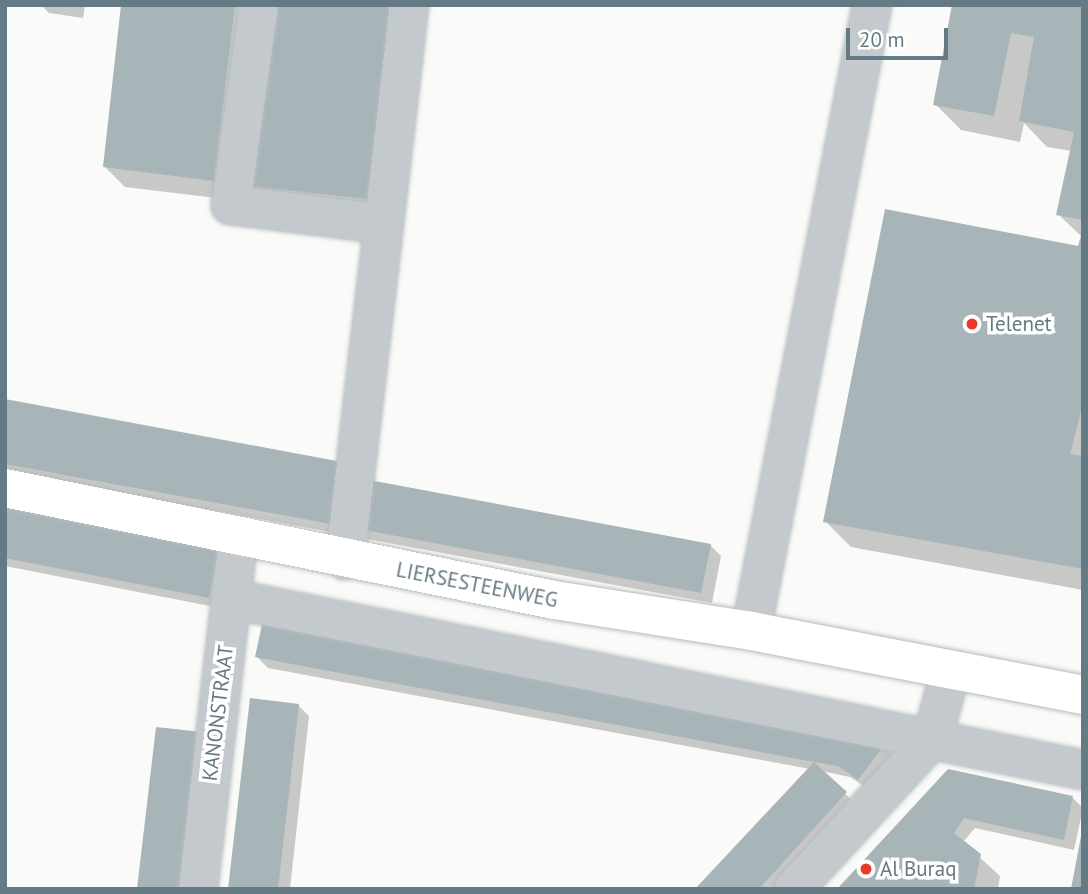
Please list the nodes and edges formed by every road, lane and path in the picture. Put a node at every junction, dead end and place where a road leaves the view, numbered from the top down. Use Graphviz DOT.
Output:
graph roads {
  1 [pos="259,5"];
  2 [pos="410,5"];
  3 [pos="872,5"];
  4 [pos="384,224"];
  5 [pos="5,488"];
  6 [pos="238,537"];
  7 [pos="345,560"];
  8 [pos="232,598"];
  9 [pos="751,631"];
  10 [pos="1083,695"];
  11 [pos="942,705"];
  12 [pos="1083,770"];
  13 [pos="198,889"];
  14 [pos="794,889"];
  1 -- 4 [label="street"];
  2 -- 4 [label="street"];
  3 -- 9 [label="street"];
  4 -- 7 [label="street"];
  5 -- 6 [label="main road, LIERSESTEENWEG"];
  6 -- 7 [label="main road, LIERSESTEENWEG"];
  6 -- 8 [label="street, KANONSTRAAT"];
  7 -- 9 [label="main road, LIERSESTEENWEG"];
  8 -- 11 [label="street, LIERSESTEENWEG"];
  8 -- 13 [label="street, KANONSTRAAT"];
  9 -- 11 [label="main road, LIERSESTEENWEG"];
  10 -- 11 [label="main road, LIERSESTEENWEG"];
  11 -- 12 [label="street, LIERSESTEENWEG"];
  11 -- 14 [label="street"];
}
